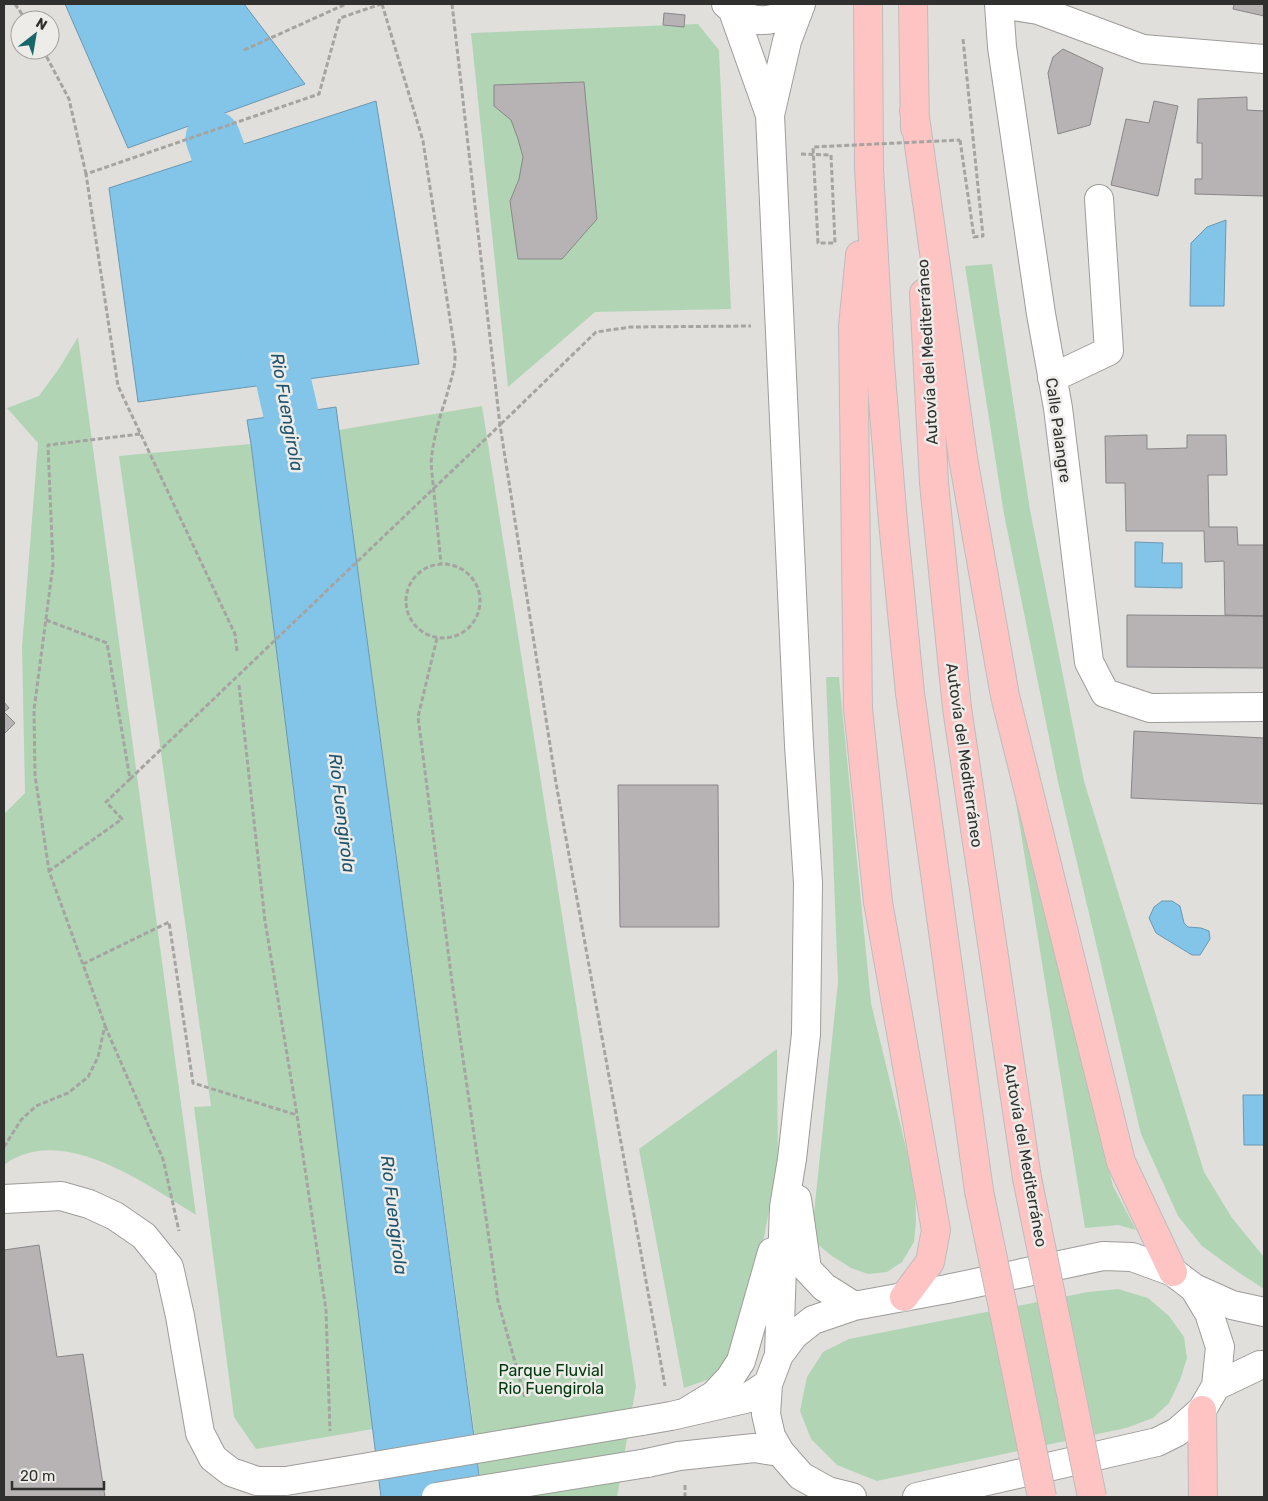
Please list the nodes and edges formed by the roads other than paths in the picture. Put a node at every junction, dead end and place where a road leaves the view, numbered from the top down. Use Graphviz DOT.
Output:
graph roads {
  1 [pos="801,4"];
  2 [pos="868,4"];
  3 [pos="913,4"];
  4 [pos="1000,4"];
  5 [pos="729,7"];
  6 [pos="1264,59"];
  7 [pos="914,110"];
  8 [pos="770,116"];
  9 [pos="869,169"];
  10 [pos="1099,199"];
  11 [pos="1052,378"];
  12 [pos="1264,707"];
  13 [pos="792,1159"];
  14 [pos="4,1200"];
  15 [pos="784,1207"];
  16 [pos="1173,1272"];
  17 [pos="1194,1288"];
  18 [pos="904,1297"];
  19 [pos="854,1306"];
  20 [pos="1264,1312"];
  21 [pos="780,1355"];
  22 [pos="1264,1365"];
  23 [pos="768,1384"];
  24 [pos="1216,1386"];
  25 [pos="1202,1410"];
  26 [pos="679,1414"];
  27 [pos="780,1452"];
  28 [pos="835,1495"];
  29 [pos="436,1497"];
  30 [pos="917,1497"];
  31 [pos="1042,1497"];
  32 [pos="1092,1497"];
  33 [pos="1203,1497"];
  1 -- 5 [label="street"];
  1 -- 8 [label="street"];
  2 -- 9 [label="highway"];
  3 -- 7 [label="highway, Autovía del Mediterráneo"];
  4 -- 6 [label="street"];
  4 -- 11 [label="street, Calle Palangre"];
  5 -- 8 [label="street"];
  7 -- 16 [label="highway"];
  7 -- 32 [label="highway, Autovía del Mediterráneo, bridge"];
  8 -- 13 [label="street"];
  9 -- 18 [label="highway"];
  9 -- 31 [label="highway, bridge"];
  10 -- 11 [label="street"];
  11 -- 12 [label="street, Calle Palangre"];
  13 -- 15 [label="street"];
  13 -- 19 [label="street"];
  14 -- 26 [label="street, bridge"];
  15 -- 21 [label="street"];
  15 -- 26 [label="street"];
  16 -- 17 [label="street"];
  16 -- 18 [label="street"];
  17 -- 20 [label="street"];
  17 -- 24 [label="street"];
  18 -- 19 [label="street"];
  19 -- 21 [label="street"];
  21 -- 23 [label="street"];
  22 -- 24 [label="street"];
  23 -- 26 [label="street"];
  23 -- 27 [label="street"];
  24 -- 25 [label="street"];
  25 -- 30 [label="street"];
  25 -- 33 [label="highway"];
  27 -- 28 [label="street"];
  27 -- 29 [label="street, bridge"];
}
